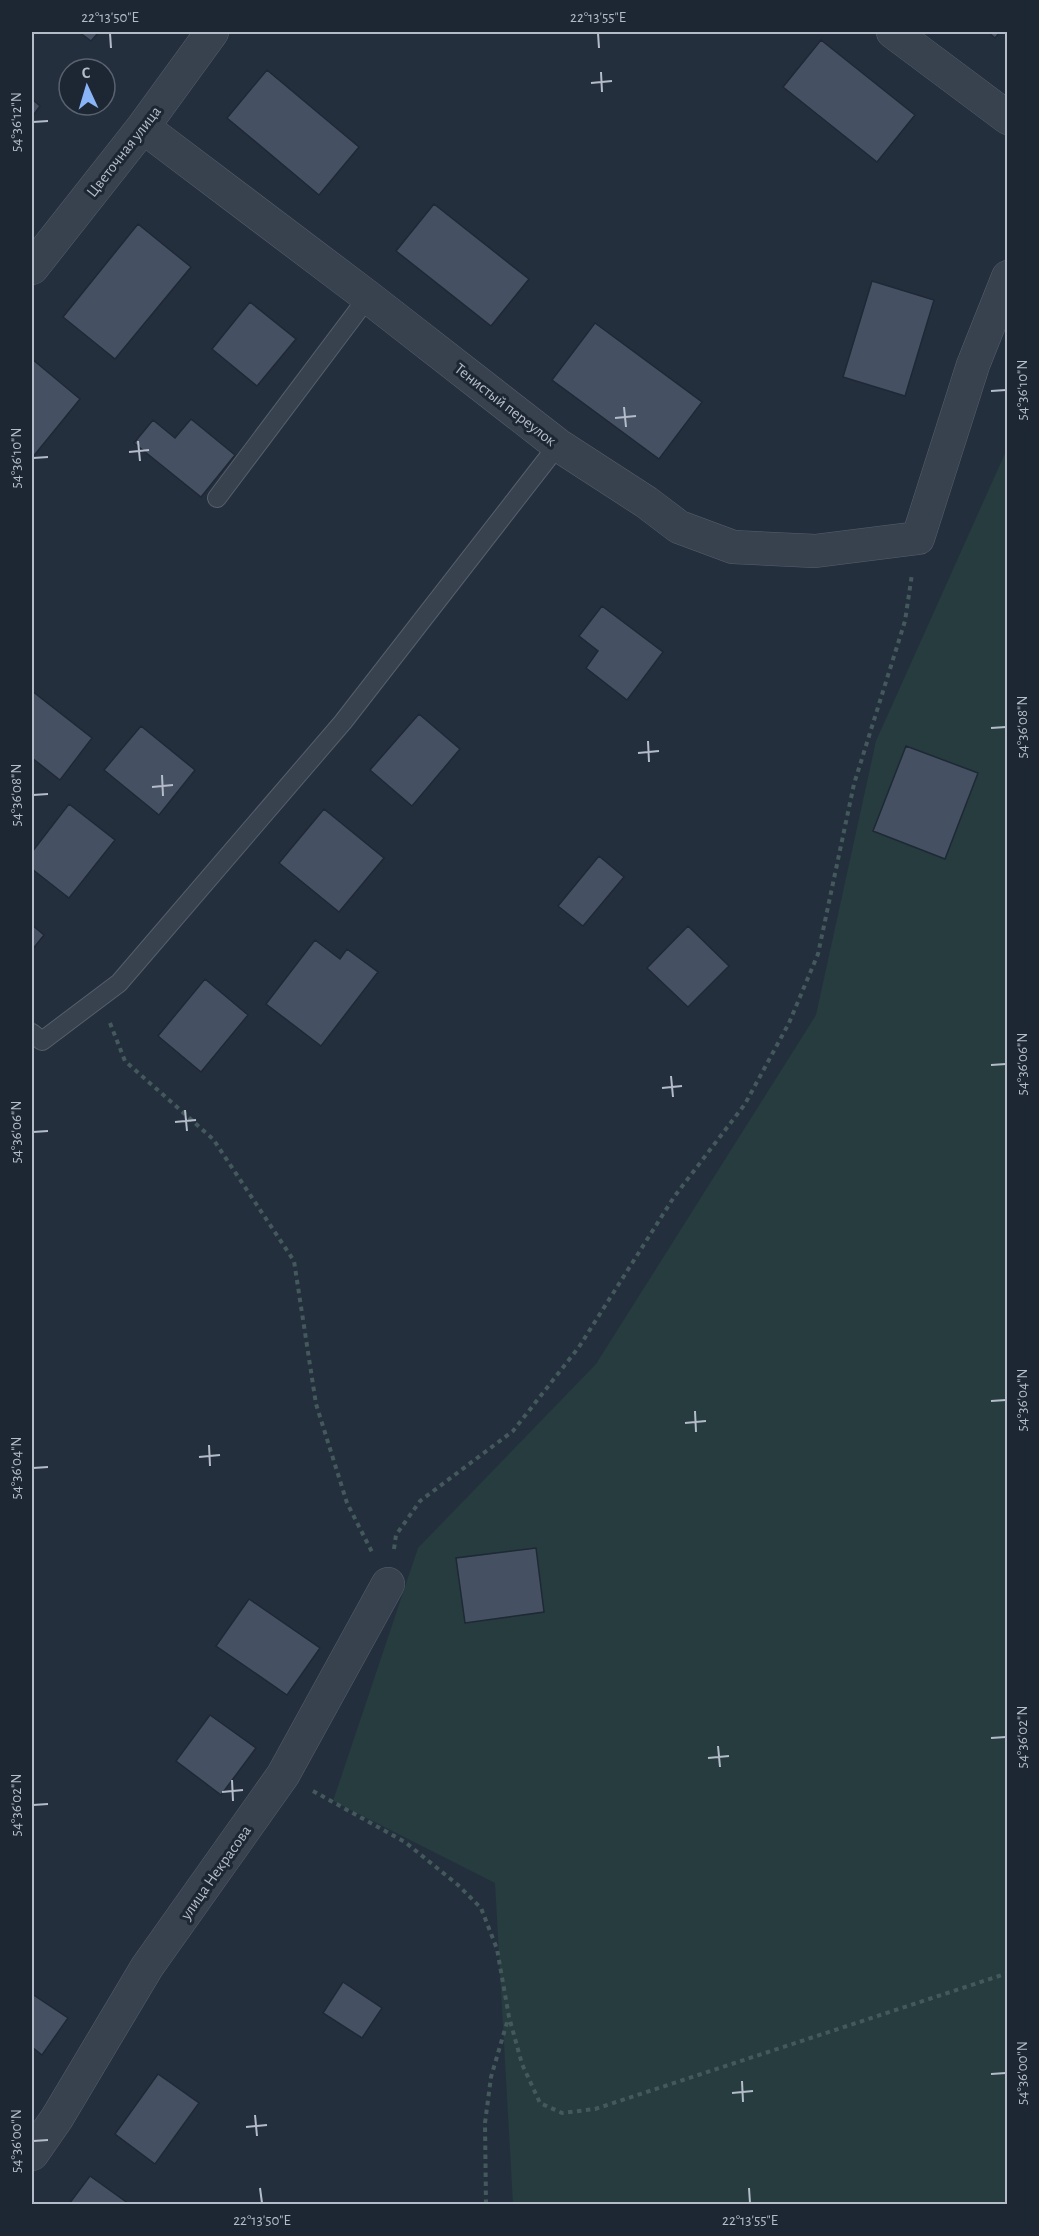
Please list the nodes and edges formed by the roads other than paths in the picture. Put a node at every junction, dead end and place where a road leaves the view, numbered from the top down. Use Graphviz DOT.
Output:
graph roads {
  1 [pos="212,32"];
  2 [pos="893,32"];
  3 [pos="1008,118"];
  4 [pos="143,127"];
  5 [pos="32,267"];
  6 [pos="1008,277"];
  7 [pos="368,297"];
  8 [pos="558,445"];
  9 [pos="217,498"];
  10 [pos="32,1033"];
  11 [pos="388,1584"];
  12 [pos="32,2154"];
  1 -- 4 [label="street, Цветочная улица"];
  2 -- 3 [label="street"];
  4 -- 5 [label="street, Цветочная улица"];
  4 -- 7 [label="street, Тенистый переулок"];
  6 -- 8 [label="street, Тенистый переулок"];
  7 -- 8 [label="street, Тенистый переулок"];
  7 -- 9 [label="lane"];
  8 -- 10 [label="lane"];
  11 -- 12 [label="street, улица Некрасова"];
}
